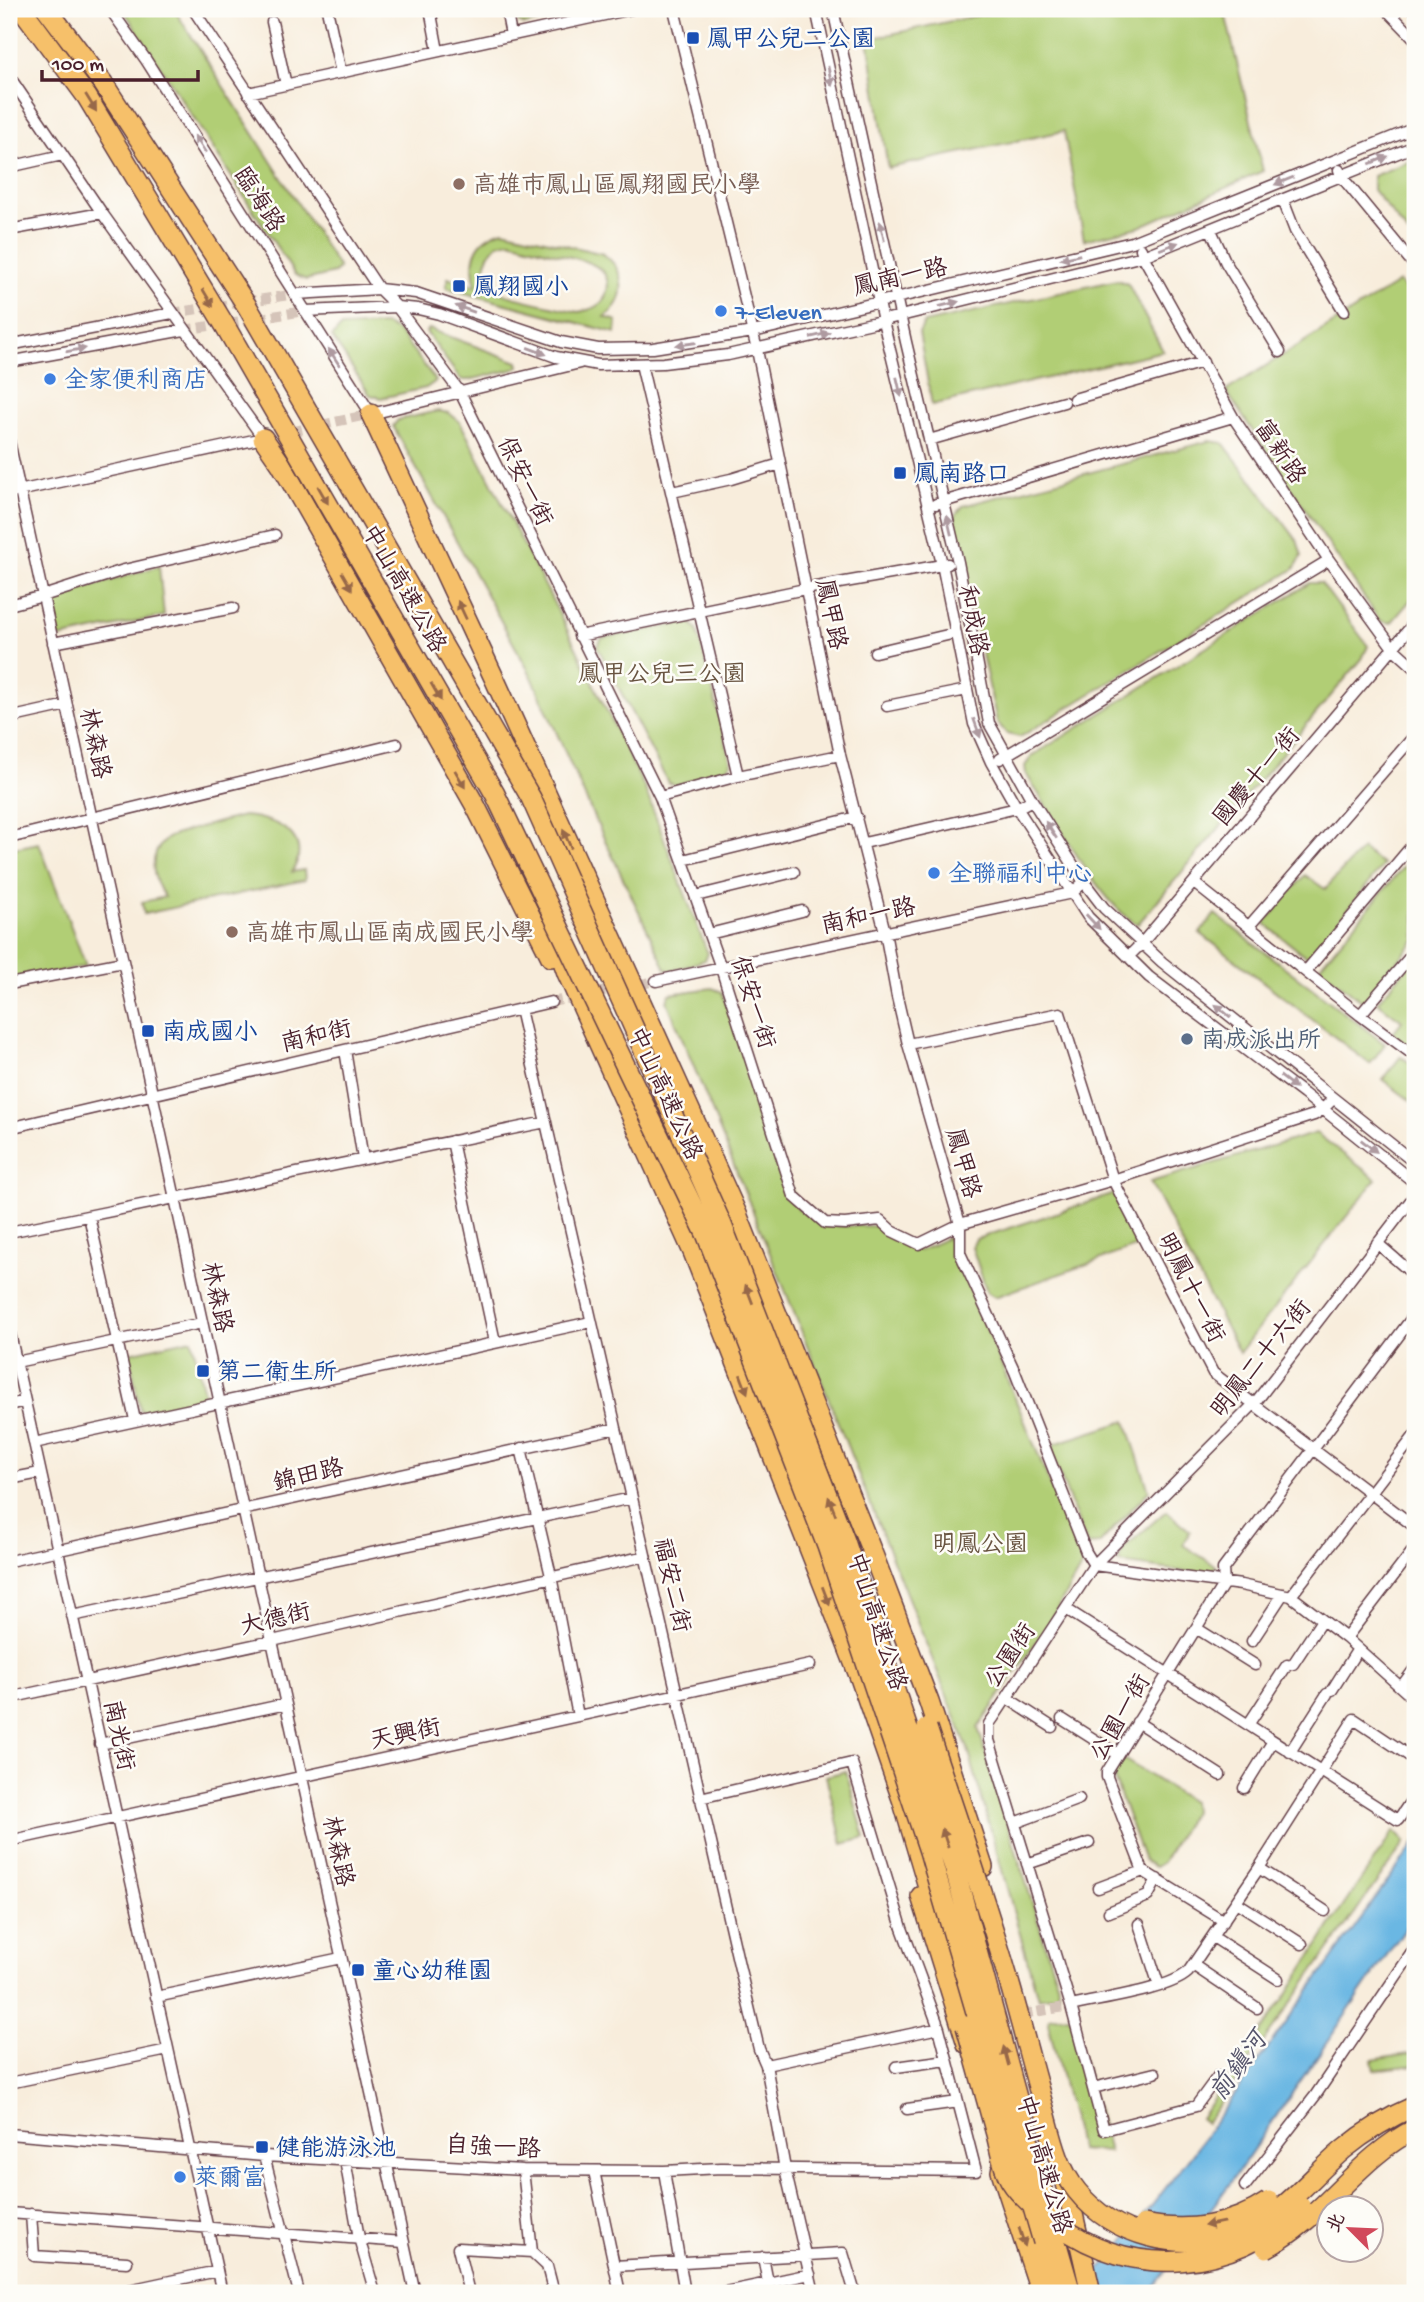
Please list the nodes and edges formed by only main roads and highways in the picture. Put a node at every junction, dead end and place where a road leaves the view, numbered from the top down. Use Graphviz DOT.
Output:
graph roads {
  1 [pos="22,9"];
  2 [pos="47,9"];
  3 [pos="371,414"];
  4 [pos="263,438"];
  5 [pos="525,853"];
  6 [pos="561,864"];
  7 [pos="737,1214"];
  8 [pos="693,1252"];
  9 [pos="849,1495"];
  10 [pos="842,1635"];
  11 [pos="1415,2099"];
  12 [pos="1415,2106"];
  13 [pos="1415,2116"];
  14 [pos="1415,2129"];
  15 [pos="1054,2145"];
  16 [pos="1010,2180"];
  17 [pos="1041,2293"];
  18 [pos="1054,2293"];
  19 [pos="1072,2293"];
  20 [pos="1091,2293"];
  1 -- 5 [label="highway, 中山高速公路, one-way, bridge"];
  2 -- 6 [label="highway, 中山高速公路, bridge"];
  7 -- 3 [label="highway, one-way"];
  4 -- 8 [label="highway, one-way"];
  5 -- 8 [label="highway"];
  5 -- 18 [label="highway, 中山高速公路, bridge"];
  6 -- 7 [label="highway"];
  19 -- 6 [label="highway, 中山高速公路, one-way, bridge"];
  7 -- 9 [label="highway"];
  8 -- 10 [label="highway, one-way"];
  9 -- 15 [label="highway, bridge"];
  9 -- 20 [label="highway"];
  10 -- 16 [label="highway, bridge"];
  10 -- 17 [label="highway, one-way"];
  11 -- 15 [label="highway, one-way, bridge"];
  12 -- 15 [label="highway, bridge"];
  13 -- 16 [label="highway, bridge"];
  14 -- 16 [label="highway, bridge"];
}
